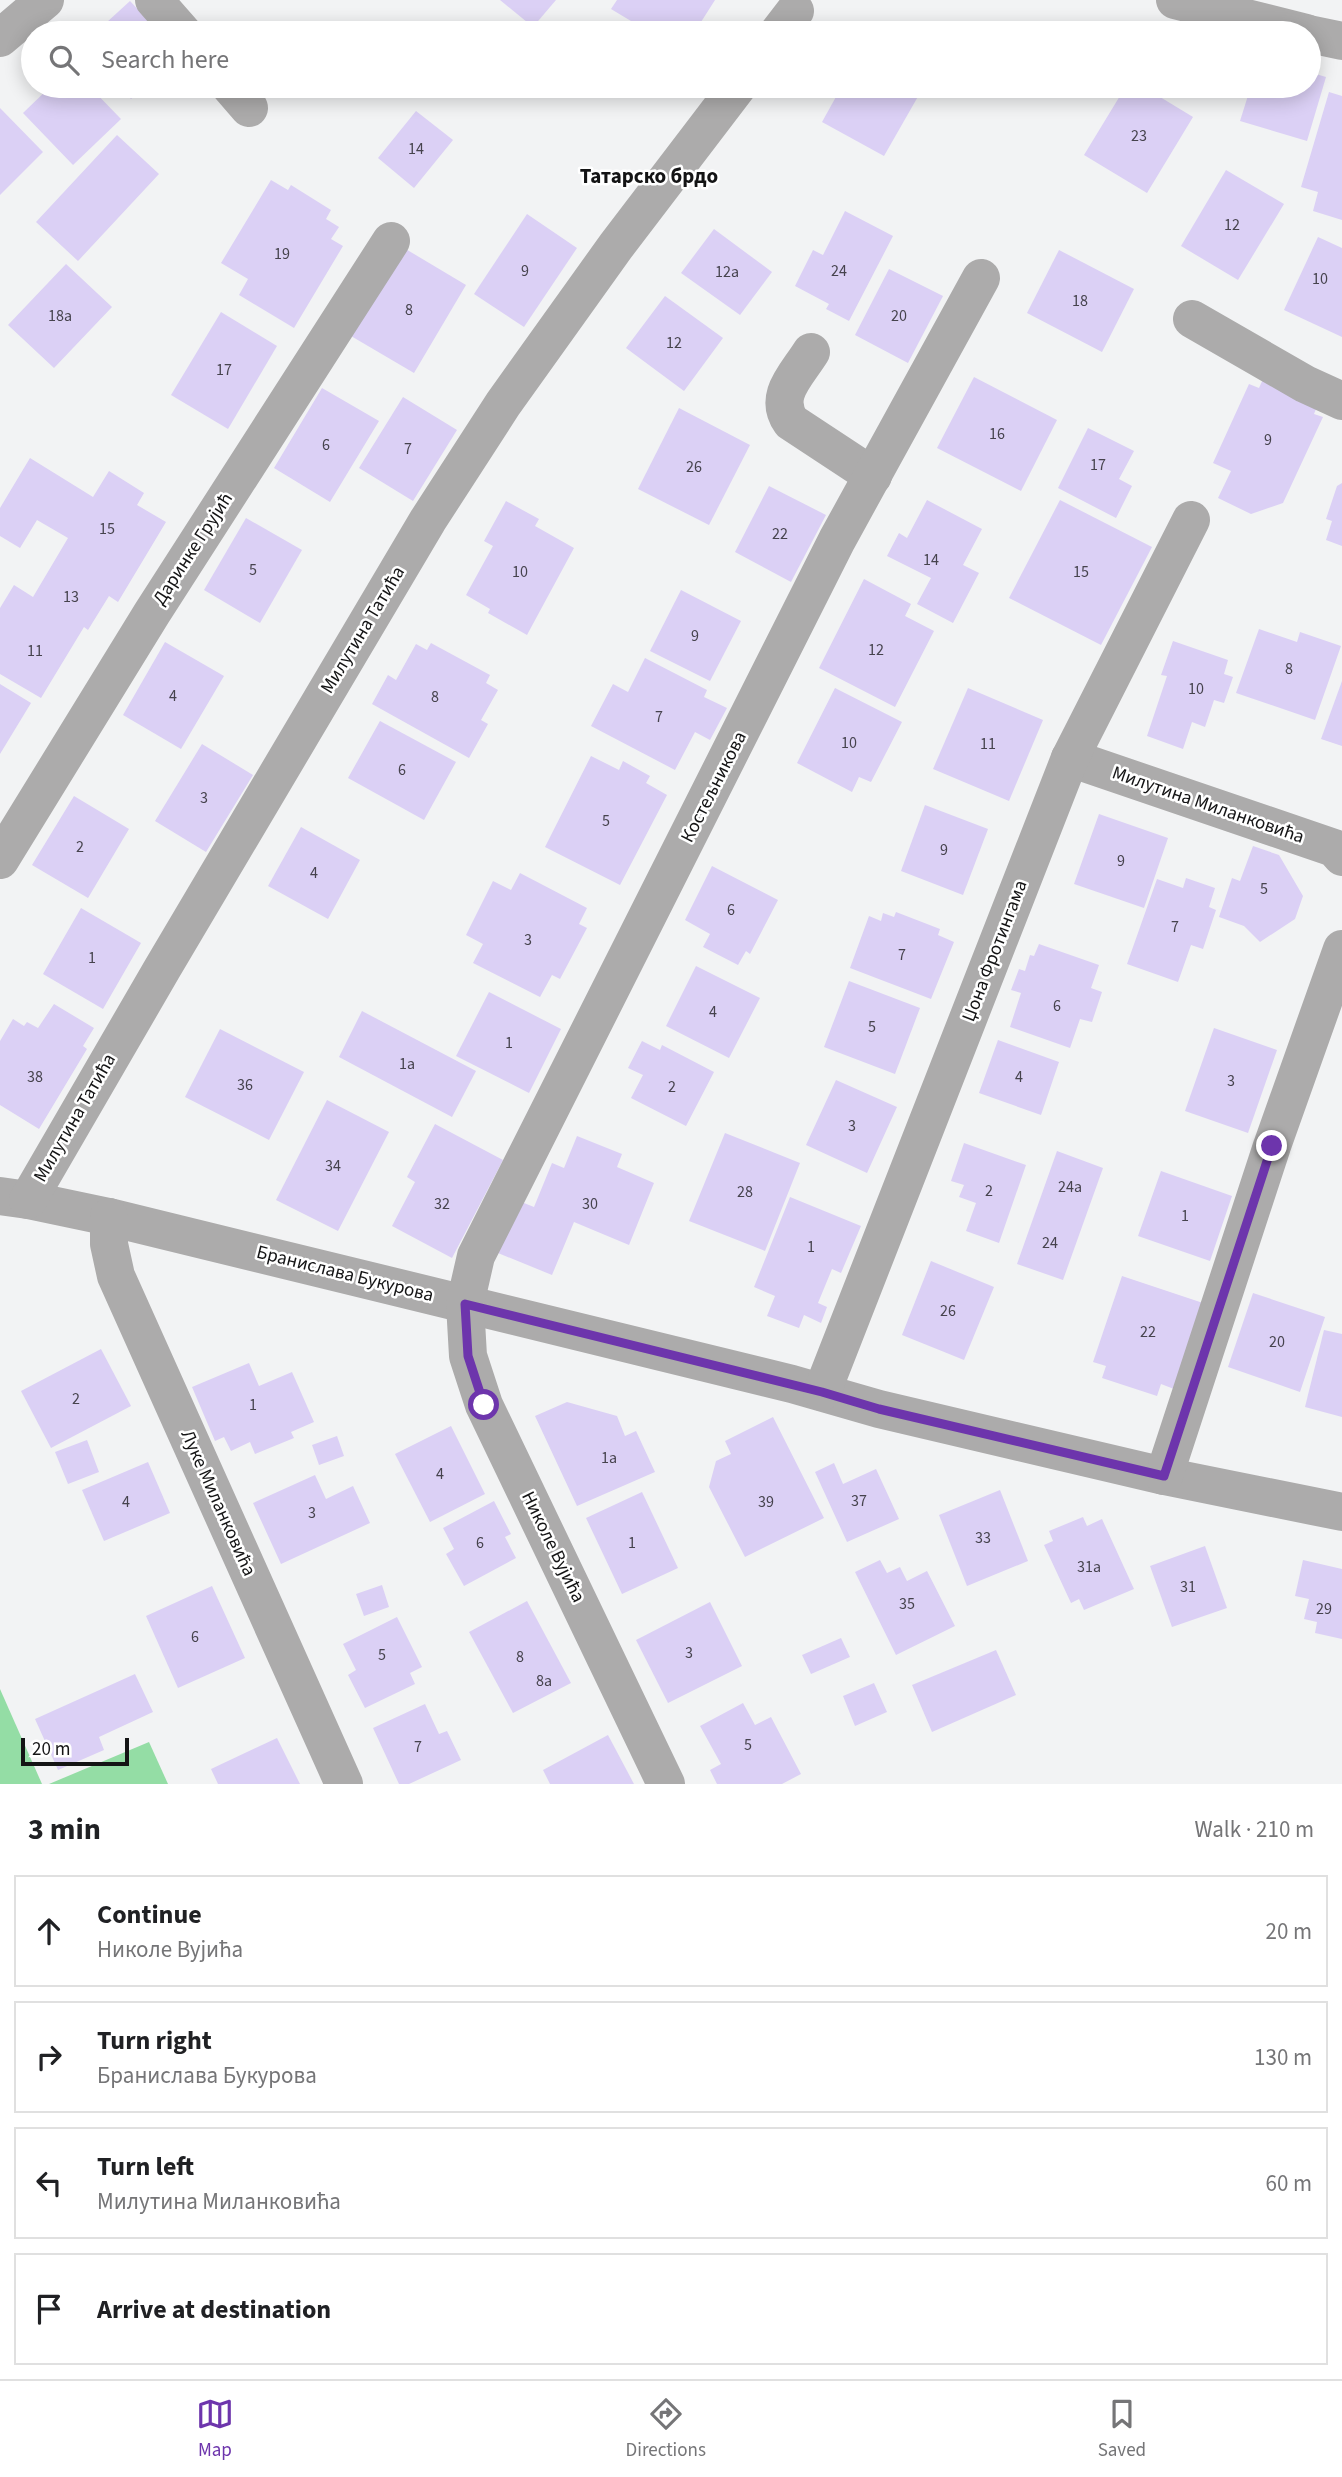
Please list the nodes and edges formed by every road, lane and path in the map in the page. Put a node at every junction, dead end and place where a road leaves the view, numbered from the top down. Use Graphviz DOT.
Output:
graph roads {
  1 [pos="45,0"];
  2 [pos="154,0"];
  3 [pos="1175,0"];
  4 [pos="172,21"];
  5 [pos="1257,21"];
  6 [pos="1321,37"];
  7 [pos="0,38"];
  8 [pos="1342,41"];
  9 [pos="729,98"];
  10 [pos="391,241"];
  11 [pos="981,278"];
  12 [pos="1192,319"];
  13 [pos="811,352"];
  14 [pos="1342,401"];
  15 [pos="873,476"];
  16 [pos="1191,520"];
  17 [pos="1070,758"];
  18 [pos="1342,857"];
  19 [pos="0,860"];
  20 [pos="1342,949"];
  21 [pos="14,1198"];
  22 [pos="109,1217"];
  23 [pos="465,1304"];
  24 [pos="822,1392"];
  25 [pos="1164,1476"];
  26 [pos="1342,1511"];
  27 [pos="344,1784"];
  28 [pos="666,1784"];
  1 -- 7 [label="street"];
  2 -- 4 [label="street"];
  3 -- 5 [label="street"];
  6 -- 8 [label="street"];
  9 -- 21 [label="street, Милутина Татића"];
  10 -- 19 [label="street, Даринке Грујић"];
  11 -- 15 [label="street, Костељникова"];
  12 -- 14 [label="street"];
  13 -- 15 [label="street"];
  15 -- 23 [label="street, Костељникова"];
  16 -- 17 [label="street, Џона Фротингама"];
  17 -- 18 [label="street, Милутина Миланковића"];
  17 -- 24 [label="street, Џона Фротингама"];
  20 -- 25 [label="street"];
  21 -- 22 [label="street, Бранислава Букурова"];
  22 -- 23 [label="street, Бранислава Букурова"];
  22 -- 27 [label="street, Луке Миланковића"];
  23 -- 24 [label="street, Бранислава Букурова"];
  23 -- 28 [label="street, Николе Вујића"];
  24 -- 25 [label="street, Бранислава Букурова"];
  25 -- 26 [label="street, Бранислава Букурова"];
}
